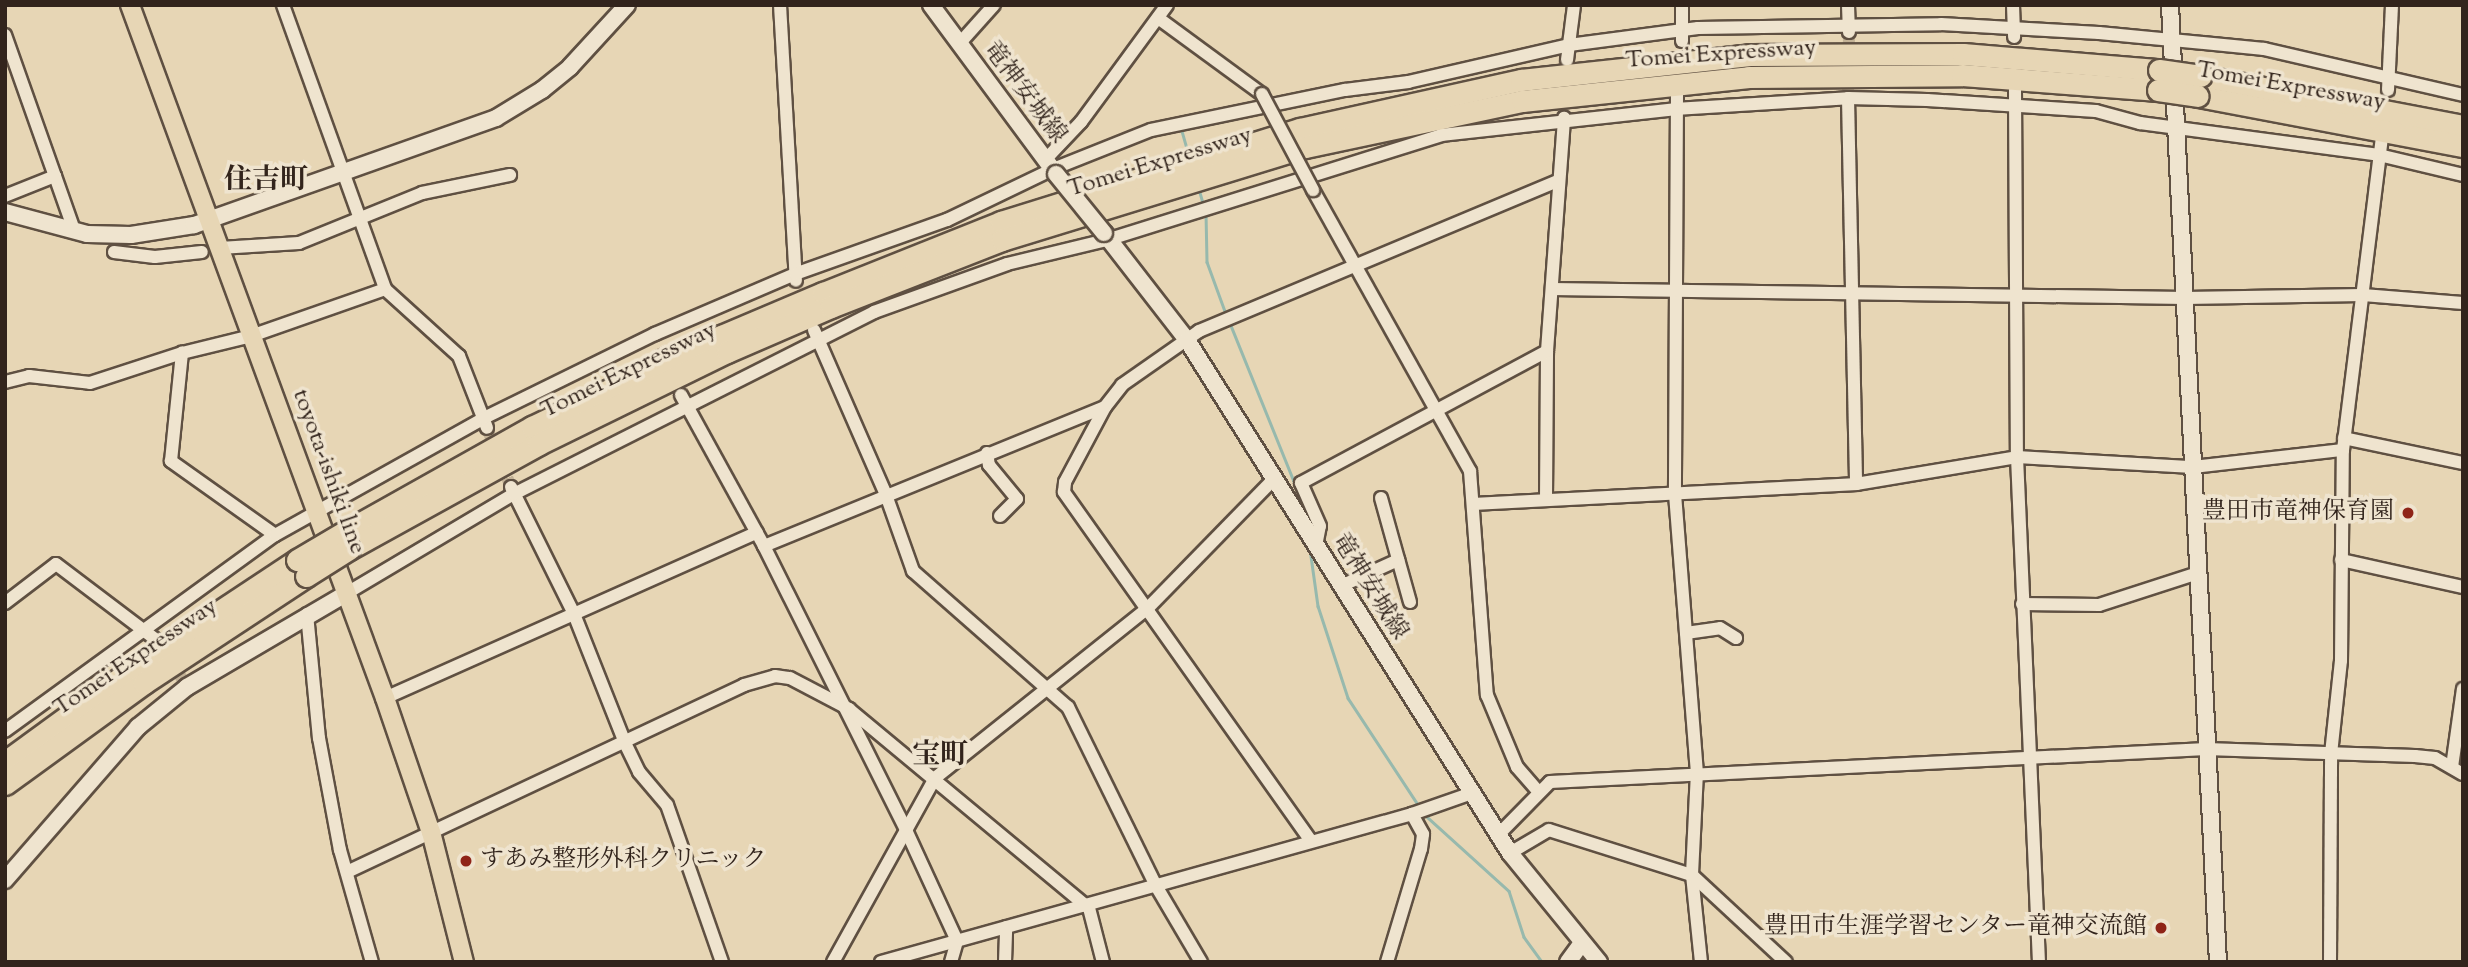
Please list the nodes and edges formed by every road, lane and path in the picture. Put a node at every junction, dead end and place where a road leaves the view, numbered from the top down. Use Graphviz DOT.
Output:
graph roads {
  1 [pos="130,5"];
  2 [pos="283,5"];
  3 [pos="627,5"];
  4 [pos="780,5"];
  5 [pos="930,5"];
  6 [pos="994,5"];
  7 [pos="1167,5"];
  8 [pos="1574,5"];
  9 [pos="1682,5"];
  10 [pos="1848,5"];
  11 [pos="2013,5"];
  12 [pos="2170,5"];
  13 [pos="2392,5"];
  14 [pos="1158,18"];
  15 [pos="1849,28"];
  16 [pos="2014,31"];
  17 [pos="5,35"];
  18 [pos="1682,35"];
  19 [pos="959,44"];
  20 [pos="2172,44"];
  21 [pos="1569,45"];
  22 [pos="1567,60"];
  23 [pos="2389,84"];
  24 [pos="2199,86"];
  25 [pos="2015,90"];
  26 [pos="2463,95"];
  27 [pos="1677,96"];
  28 [pos="1848,98"];
  29 [pos="2014,105"];
  30 [pos="1675,109"];
  31 [pos="1563,119"];
  32 [pos="2177,125"];
  33 [pos="2463,126"];
  34 [pos="2382,138"];
  35 [pos="2463,146"];
  36 [pos="2379,155"];
  37 [pos="1052,167"];
  38 [pos="344,173"];
  39 [pos="510,175"];
  40 [pos="2463,175"];
  41 [pos="55,176"];
  42 [pos="1557,181"];
  43 [pos="5,196"];
  44 [pos="5,212"];
  45 [pos="361,218"];
  46 [pos="210,220"];
  47 [pos="74,230"];
  48 [pos="119,235"];
  49 [pos="1107,236"];
  50 [pos="220,248"];
  51 [pos="202,252"];
  52 [pos="1353,263"];
  53 [pos="795,278"];
  54 [pos="1674,288"];
  55 [pos="386,289"];
  56 [pos="1552,289"];
  57 [pos="1852,291"];
  58 [pos="2017,293"];
  59 [pos="2363,295"];
  60 [pos="2185,298"];
  61 [pos="2463,303"];
  62 [pos="655,334"];
  63 [pos="817,335"];
  64 [pos="251,336"];
  65 [pos="1187,340"];
  66 [pos="658,348"];
  67 [pos="1547,351"];
  68 [pos="182,353"];
  69 [pos="5,382"];
  70 [pos="683,400"];
  71 [pos="1104,407"];
  72 [pos="1437,408"];
  73 [pos="486,423"];
  74 [pos="2344,444"];
  75 [pos="987,453"];
  76 [pos="2017,457"];
  77 [pos="2463,463"];
  78 [pos="2193,467"];
  79 [pos="1275,478"];
  80 [pos="1856,484"];
  81 [pos="513,490"];
  82 [pos="1675,494"];
  83 [pos="886,495"];
  84 [pos="1381,498"];
  85 [pos="1546,499"];
  86 [pos="1474,504"];
  87 [pos="318,513"];
  88 [pos="1000,516"];
  89 [pos="757,532"];
  90 [pos="275,536"];
  91 [pos="764,546"];
  92 [pos="1316,546"];
  93 [pos="1398,560"];
  94 [pos="2341,560"];
  95 [pos="302,568"];
  96 [pos="2198,573"];
  97 [pos="1341,586"];
  98 [pos="2463,587"];
  99 [pos="347,593"];
  100 [pos="1410,602"];
  101 [pos="5,603"];
  102 [pos="2021,604"];
  103 [pos="1147,608"];
  104 [pos="307,614"];
  105 [pos="574,614"];
  106 [pos="150,633"];
  107 [pos="1686,633"];
  108 [pos="1736,638"];
  109 [pos="1045,687"];
  110 [pos="2463,689"];
  111 [pos="385,698"];
  112 [pos="849,709"];
  113 [pos="5,731"];
  114 [pos="625,743"];
  115 [pos="2206,749"];
  116 [pos="2331,754"];
  117 [pos="2028,756"];
  118 [pos="5,762"];
  119 [pos="2458,771"];
  120 [pos="1697,772"];
  121 [pos="935,778"];
  122 [pos="5,784"];
  123 [pos="1539,792"];
  124 [pos="1472,793"];
  125 [pos="1412,814"];
  126 [pos="906,830"];
  127 [pos="431,832"];
  128 [pos="1498,835"];
  129 [pos="1311,842"];
  130 [pos="1510,853"];
  131 [pos="347,873"];
  132 [pos="1692,875"];
  133 [pos="5,880"];
  134 [pos="1155,884"];
  135 [pos="1084,905"];
  136 [pos="1006,928"];
  137 [pos="957,941"];
  138 [pos="1582,943"];
  139 [pos="900,959"];
  140 [pos="372,962"];
  141 [pos="464,962"];
  142 [pos="722,962"];
  143 [pos="833,962"];
  144 [pos="881,962"];
  145 [pos="951,962"];
  146 [pos="1005,962"];
  147 [pos="1103,962"];
  148 [pos="1201,962"];
  149 [pos="1387,962"];
  150 [pos="1568,962"];
  151 [pos="1599,962"];
  152 [pos="1701,962"];
  153 [pos="1786,962"];
  154 [pos="2039,962"];
  155 [pos="2218,962"];
  156 [pos="2330,962"];
  1 -- 46 [label="main road, toyota-ishiki line"];
  2 -- 38 [label="street"];
  3 -- 38 [label="street"];
  4 -- 53 [label="street"];
  5 -- 19 [label="street, 竜神安城線"];
  6 -- 19 [label="street"];
  7 -- 14 [label="street"];
  8 -- 21 [label="street"];
  9 -- 18 [label="street"];
  10 -- 15 [label="street"];
  11 -- 16 [label="street"];
  12 -- 20 [label="street"];
  13 -- 23 [label="street"];
  14 -- 37 [label="street"];
  14 -- 52 [label="street, bridge"];
  15 -- 16 [label="street"];
  15 -- 18 [label="street"];
  16 -- 20 [label="street"];
  17 -- 41 [label="street"];
  18 -- 21 [label="street"];
  19 -- 37 [label="street, 竜神安城線"];
  20 -- 23 [label="street"];
  20 -- 32 [label="street"];
  21 -- 22 [label="street"];
  21 -- 37 [label="street"];
  23 -- 26 [label="street"];
  24 -- 33 [label="highway, Tomei Expressway"];
  24 -- 35 [label="highway, Tomei Expressway"];
  24 -- 95 [label="highway, Tomei Expressway, bridge"];
  25 -- 29 [label="street"];
  27 -- 30 [label="street"];
  28 -- 29 [label="street"];
  28 -- 30 [label="street"];
  28 -- 57 [label="street"];
  29 -- 32 [label="street"];
  29 -- 58 [label="street"];
  30 -- 31 [label="street"];
  30 -- 54 [label="street"];
  31 -- 42 [label="street"];
  31 -- 49 [label="street"];
  32 -- 36 [label="street"];
  32 -- 60 [label="street"];
  34 -- 36 [label="street"];
  36 -- 40 [label="street"];
  36 -- 59 [label="street"];
  37 -- 49 [label="street, 竜神安城線, bridge"];
  37 -- 53 [label="street"];
  38 -- 45 [label="street"];
  38 -- 46 [label="street"];
  39 -- 45 [label="street"];
  41 -- 43 [label="street"];
  41 -- 47 [label="street"];
  42 -- 52 [label="street"];
  42 -- 56 [label="street"];
  44 -- 47 [label="street"];
  45 -- 50 [label="street"];
  45 -- 55 [label="street"];
  46 -- 48 [label="street"];
  46 -- 50 [label="main road, toyota-ishiki line"];
  47 -- 48 [label="street"];
  48 -- 51 [label="street"];
  49 -- 63 [label="street"];
  49 -- 65 [label="street, 竜神安城線"];
  50 -- 64 [label="main road, toyota-ishiki line"];
  52 -- 65 [label="street"];
  52 -- 72 [label="street"];
  53 -- 62 [label="street"];
  54 -- 56 [label="street"];
  54 -- 57 [label="street"];
  54 -- 82 [label="street"];
  55 -- 64 [label="street"];
  55 -- 73 [label="street"];
  56 -- 67 [label="street"];
  57 -- 58 [label="street"];
  57 -- 80 [label="street"];
  58 -- 60 [label="street"];
  58 -- 76 [label="street"];
  59 -- 60 [label="street"];
  59 -- 61 [label="street"];
  59 -- 74 [label="street"];
  60 -- 78 [label="street"];
  62 -- 66 [label="street"];
  62 -- 73 [label="street"];
  63 -- 70 [label="street"];
  63 -- 83 [label="street"];
  64 -- 68 [label="street"];
  64 -- 87 [label="main road, toyota-ishiki line"];
  65 -- 71 [label="street"];
  65 -- 79 [label="street, 竜神安城線"];
  67 -- 72 [label="street"];
  67 -- 85 [label="street"];
  68 -- 69 [label="street"];
  68 -- 90 [label="street"];
  70 -- 81 [label="street"];
  70 -- 89 [label="street"];
  71 -- 75 [label="street"];
  71 -- 103 [label="street"];
  72 -- 86 [label="street"];
  72 -- 92 [label="street"];
  73 -- 87 [label="street"];
  74 -- 77 [label="street"];
  74 -- 78 [label="street"];
  74 -- 94 [label="street"];
  75 -- 83 [label="street"];
  75 -- 88 [label="street"];
  76 -- 78 [label="street"];
  76 -- 80 [label="street"];
  76 -- 102 [label="street"];
  78 -- 96 [label="street"];
  79 -- 92 [label="street, 竜神安城線"];
  79 -- 103 [label="street"];
  80 -- 82 [label="street"];
  81 -- 99 [label="street"];
  81 -- 105 [label="street"];
  82 -- 85 [label="street"];
  82 -- 107 [label="street"];
  83 -- 91 [label="street"];
  83 -- 109 [label="street"];
  84 -- 93 [label="street"];
  85 -- 86 [label="street"];
  86 -- 123 [label="street"];
  87 -- 90 [label="street"];
  87 -- 99 [label="main road, toyota-ishiki line"];
  89 -- 91 [label="street"];
  89 -- 105 [label="street"];
  90 -- 106 [label="street"];
  91 -- 112 [label="street"];
  92 -- 97 [label="street, 竜神安城線"];
  93 -- 97 [label="street"];
  93 -- 100 [label="street"];
  94 -- 98 [label="street"];
  94 -- 116 [label="street"];
  95 -- 118 [label="highway, Tomei Expressway"];
  95 -- 122 [label="highway, Tomei Expressway"];
  96 -- 102 [label="street"];
  96 -- 115 [label="street"];
  97 -- 124 [label="street, 竜神安城線"];
  99 -- 104 [label="street"];
  99 -- 111 [label="main road, toyota-ishiki line"];
  101 -- 106 [label="street"];
  102 -- 117 [label="street"];
  103 -- 109 [label="street"];
  103 -- 129 [label="street"];
  104 -- 131 [label="street"];
  104 -- 133 [label="street"];
  105 -- 111 [label="street"];
  105 -- 114 [label="street"];
  106 -- 113 [label="street"];
  107 -- 108 [label="street"];
  107 -- 120 [label="street"];
  109 -- 121 [label="street"];
  109 -- 134 [label="street"];
  110 -- 119 [label="street"];
  111 -- 127 [label="main road, toyota-ishiki line"];
  112 -- 114 [label="street"];
  112 -- 121 [label="street"];
  112 -- 126 [label="street"];
  114 -- 127 [label="street"];
  114 -- 142 [label="street"];
  115 -- 116 [label="street"];
  115 -- 117 [label="street"];
  115 -- 155 [label="street"];
  116 -- 119 [label="street"];
  116 -- 156 [label="street"];
  117 -- 120 [label="street"];
  117 -- 154 [label="street"];
  120 -- 123 [label="street"];
  120 -- 132 [label="street"];
  121 -- 126 [label="street"];
  121 -- 135 [label="street"];
  123 -- 128 [label="street"];
  124 -- 125 [label="street"];
  124 -- 128 [label="street, 竜神安城線"];
  125 -- 129 [label="street"];
  125 -- 149 [label="street"];
  126 -- 137 [label="street"];
  126 -- 143 [label="street"];
  127 -- 131 [label="street"];
  127 -- 141 [label="main road, toyota-ishiki line"];
  128 -- 130 [label="street, 竜神安城線"];
  129 -- 134 [label="street"];
  130 -- 132 [label="street"];
  130 -- 138 [label="street, 竜神安城線"];
  131 -- 140 [label="street"];
  132 -- 152 [label="street"];
  132 -- 153 [label="street"];
  134 -- 135 [label="street"];
  134 -- 148 [label="street"];
  135 -- 136 [label="street"];
  135 -- 147 [label="street"];
  136 -- 137 [label="street"];
  136 -- 146 [label="street"];
  137 -- 139 [label="street"];
  137 -- 145 [label="street"];
  138 -- 150 [label="street"];
  138 -- 151 [label="street, 竜神安城線"];
  139 -- 144 [label="street"];
}
